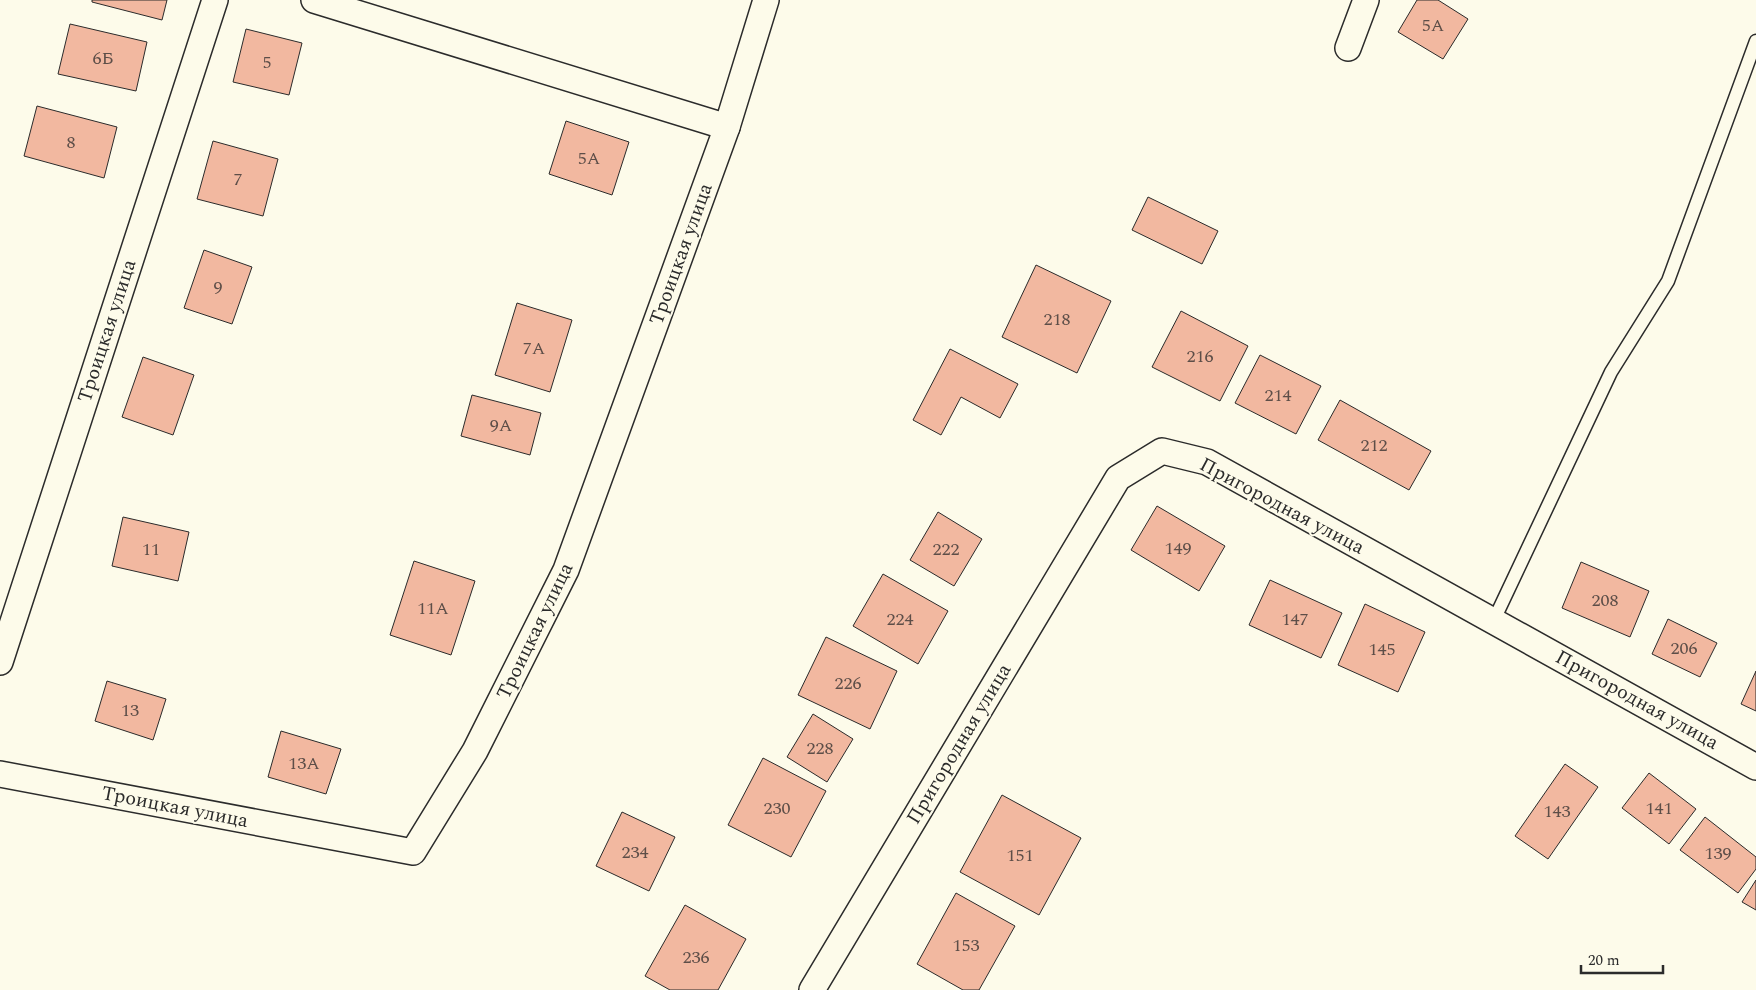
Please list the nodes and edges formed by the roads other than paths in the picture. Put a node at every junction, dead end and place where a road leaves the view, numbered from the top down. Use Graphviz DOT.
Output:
graph roads {
  1 [pos="215,0"];
  2 [pos="314,0"];
  3 [pos="766,0"];
  4 [pos="1366,0"];
  5 [pos="1756,41"];
  6 [pos="1348,48"];
  7 [pos="727,127"];
  8 [pos="1494,620"];
  9 [pos="0,662"];
  10 [pos="1756,767"];
  11 [pos="0,774"];
  12 [pos="812,990"];
  1 -- 9 [label="street, Троицкая улица"];
  2 -- 7 [label="street"];
  3 -- 7 [label="street, Троицкая улица"];
  4 -- 6 [label="street"];
  5 -- 8 [label="lane"];
  7 -- 11 [label="street, Троицкая улица"];
  8 -- 10 [label="street, Пригородная улица"];
  8 -- 12 [label="street, Пригородная улица"];
}
